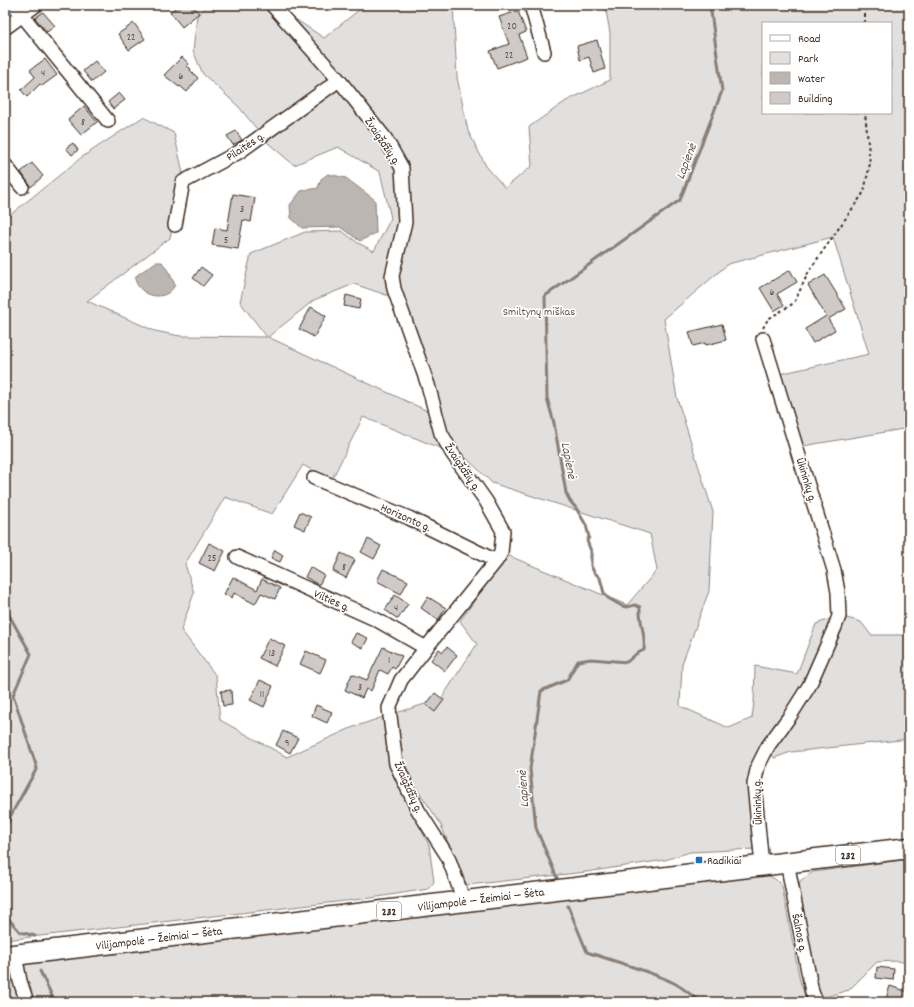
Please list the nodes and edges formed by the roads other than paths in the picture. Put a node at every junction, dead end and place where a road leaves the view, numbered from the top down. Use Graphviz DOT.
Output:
graph roads {
  1 [pos="36,5"];
  2 [pos="272,5"];
  3 [pos="532,5"];
  4 [pos="18,10"];
  5 [pos="5,28"];
  6 [pos="544,52"];
  7 [pos="339,80"];
  8 [pos="108,121"];
  9 [pos="5,165"];
  10 [pos="22,187"];
  11 [pos="175,225"];
  12 [pos="763,339"];
  13 [pos="314,478"];
  14 [pos="237,557"];
  15 [pos="496,561"];
  16 [pos="426,648"];
  17 [pos="909,848"];
  18 [pos="787,862"];
  19 [pos="762,865"];
  20 [pos="462,902"];
  21 [pos="10,956"];
  22 [pos="27,1002"];
  23 [pos="816,1002"];
  1 -- 4 [label="street"];
  2 -- 7 [label="street, Žvaigždžių g."];
  3 -- 6 [label="street"];
  4 -- 5 [label="street"];
  4 -- 8 [label="street"];
  7 -- 11 [label="street, Pilaitės g."];
  7 -- 15 [label="street, Žvaigždžių g."];
  9 -- 10 [label="street"];
  12 -- 19 [label="street, Ūkininkų g."];
  13 -- 15 [label="street, Horizonto g."];
  14 -- 16 [label="street, Vilties g."];
  15 -- 16 [label="street, Žvaigždžių g."];
  16 -- 20 [label="street, Žvaigždžių g."];
  17 -- 18 [label="main road, Vilijampolė — Žeimiai — Šėta / 232"];
  18 -- 19 [label="main road, Vilijampolė — Žeimiai — Šėta / 232"];
  18 -- 23 [label="street, Šalnos g."];
  19 -- 20 [label="main road, Vilijampolė — Žeimiai — Šėta / 232"];
  20 -- 21 [label="main road, Vilijampolė — Žeimiai — Šėta / 232"];
  21 -- 22 [label="street"];
}
